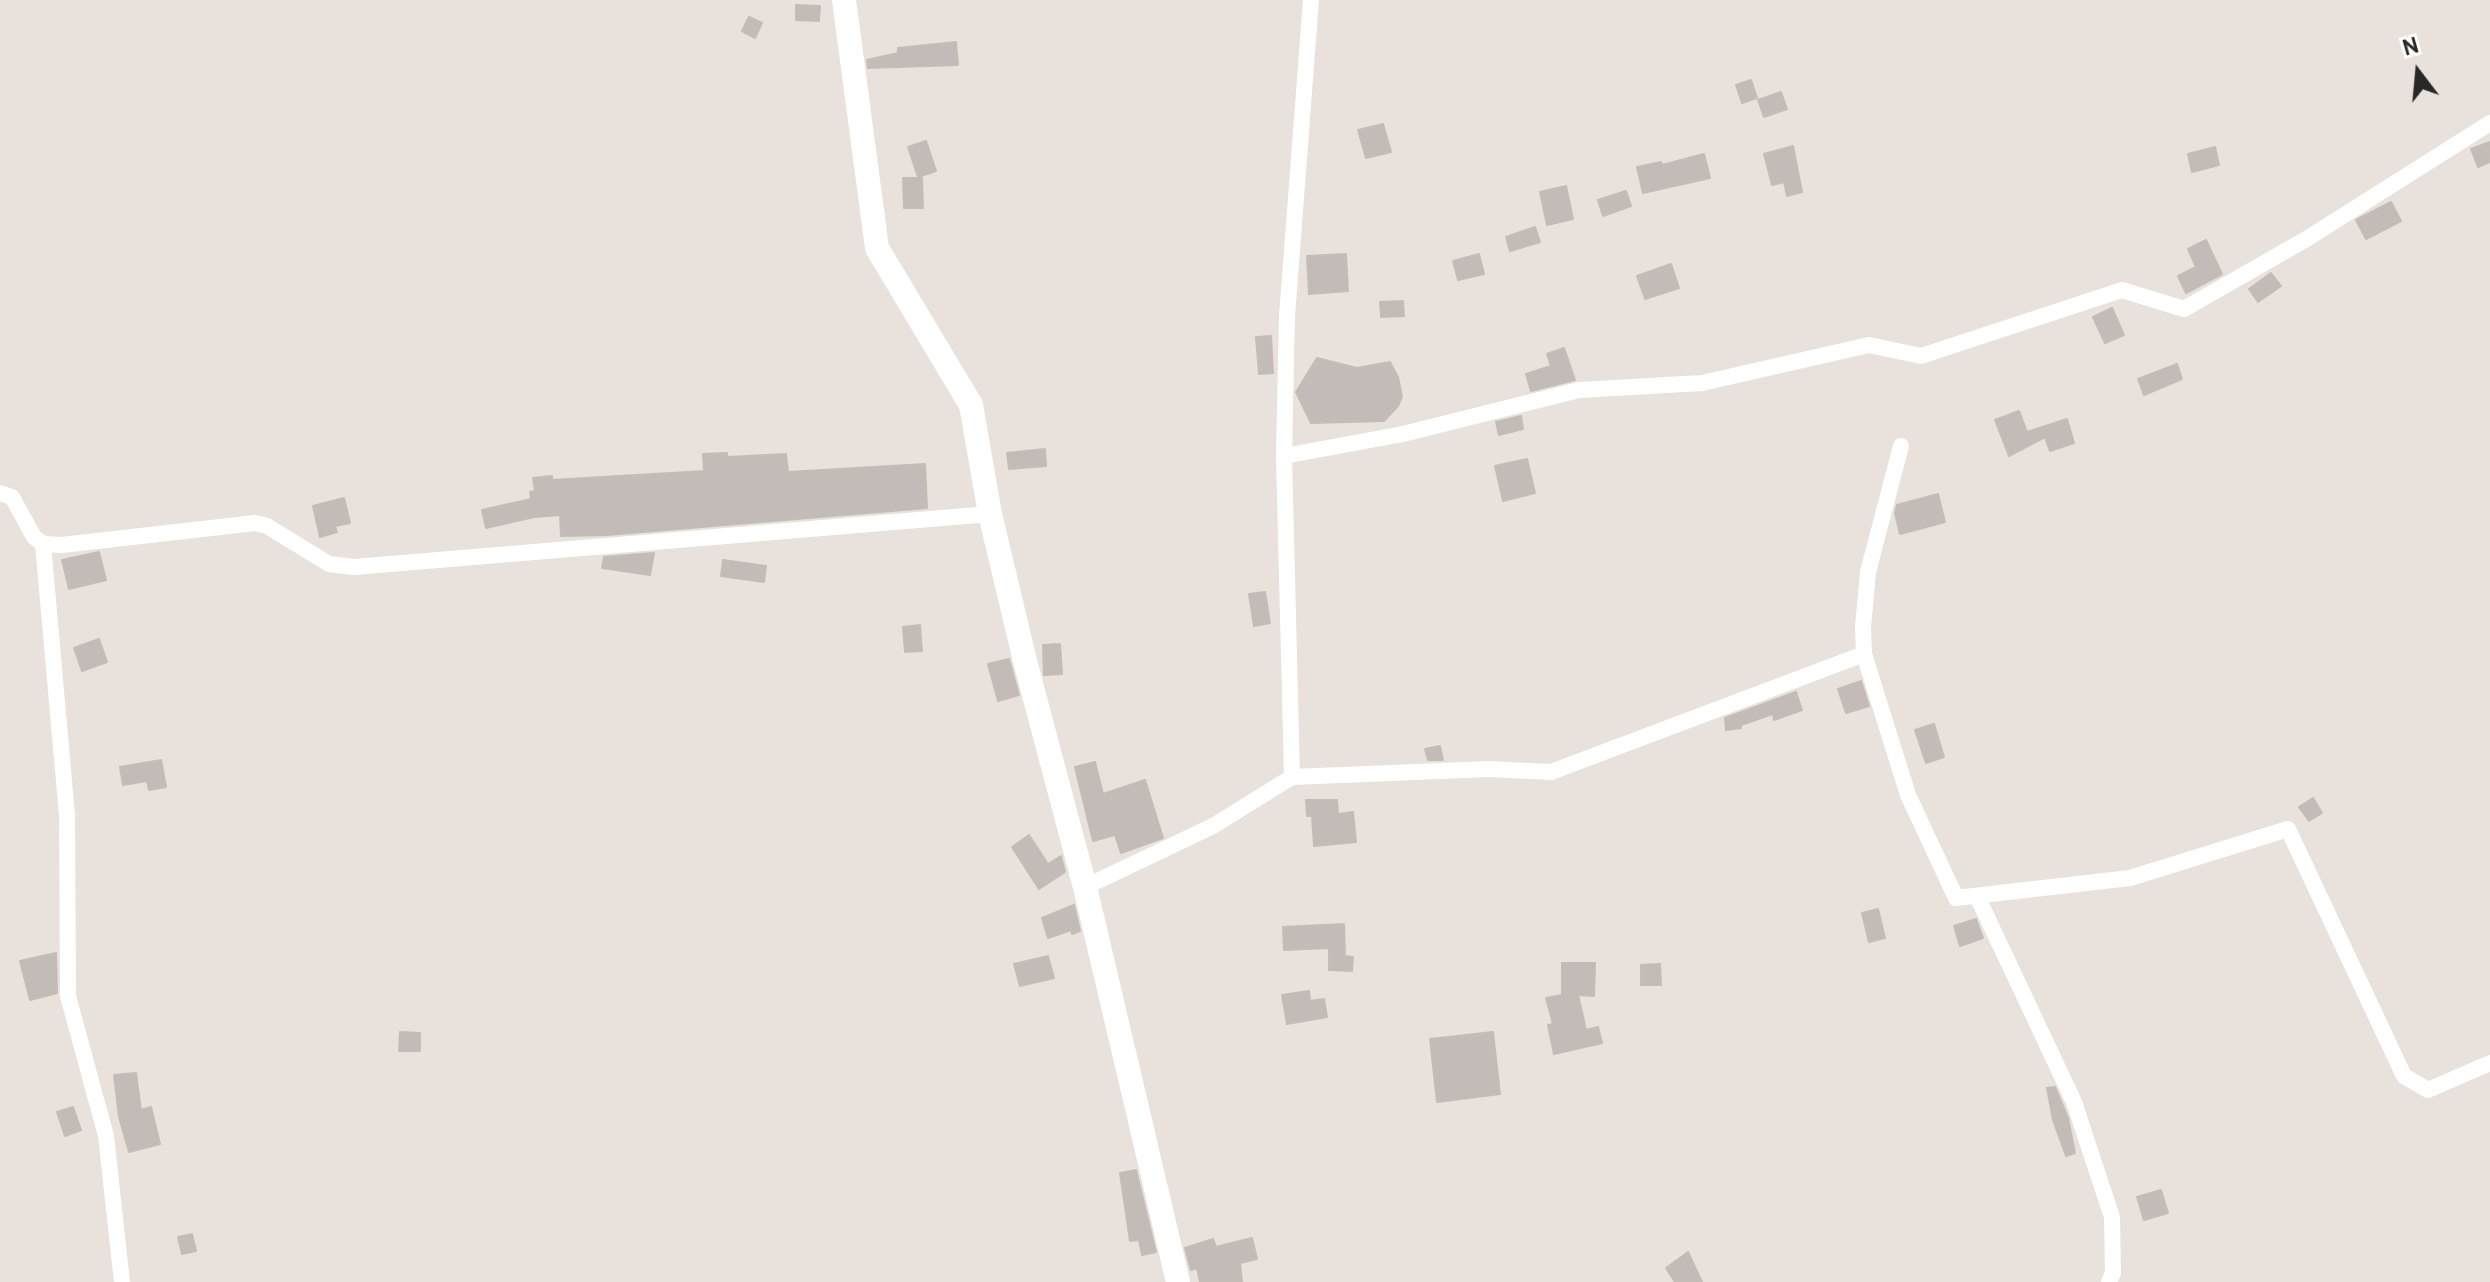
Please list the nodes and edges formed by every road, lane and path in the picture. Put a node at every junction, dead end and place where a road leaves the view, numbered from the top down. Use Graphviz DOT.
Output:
graph roads {
  1 [pos="844,0"];
  2 [pos="1311,0"];
  3 [pos="2490,123"];
  4 [pos="1901,446"];
  5 [pos="1284,456"];
  6 [pos="0,493"];
  7 [pos="990,514"];
  8 [pos="43,544"];
  9 [pos="1864,654"];
  10 [pos="1292,777"];
  11 [pos="1085,887"];
  12 [pos="1977,896"];
  13 [pos="2490,1063"];
  14 [pos="122,1282"];
  15 [pos="1178,1282"];
  16 [pos="2109,1282"];
  1 -- 7 [label="street"];
  2 -- 5 [label="street"];
  3 -- 5 [label="street"];
  4 -- 9 [label="street"];
  5 -- 10 [label="street"];
  6 -- 8 [label="street"];
  7 -- 8 [label="street"];
  7 -- 11 [label="street"];
  8 -- 14 [label="street"];
  9 -- 10 [label="street"];
  9 -- 12 [label="street"];
  10 -- 11 [label="street"];
  11 -- 15 [label="street"];
  12 -- 13 [label="street"];
  12 -- 16 [label="street"];
}
